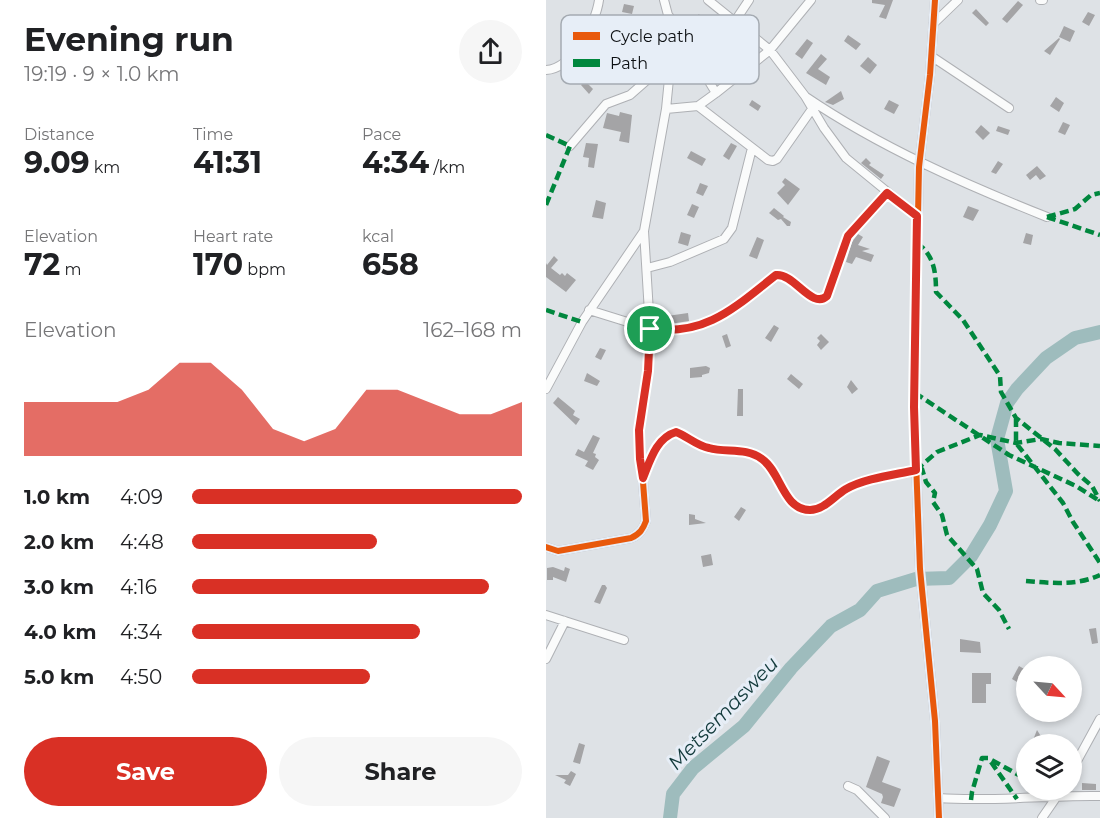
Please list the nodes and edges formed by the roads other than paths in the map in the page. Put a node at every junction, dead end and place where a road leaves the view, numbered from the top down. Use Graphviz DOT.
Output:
graph roads {
  1 [pos="599,0"];
  2 [pos="664,0"];
  3 [pos="708,0"];
  4 [pos="749,0"];
  5 [pos="812,0"];
  6 [pos="935,0"];
  7 [pos="958,0"];
  8 [pos="595,15"];
  9 [pos="668,15"];
  10 [pos="727,15"];
  11 [pos="739,15"];
  12 [pos="933,24"];
  13 [pos="759,41"];
  14 [pos="770,50"];
  15 [pos="931,56"];
  16 [pos="759,59"];
  17 [pos="561,65"];
  18 [pos="546,69"];
  19 [pos="643,84"];
  20 [pos="668,84"];
  21 [pos="710,84"];
  22 [pos="727,84"];
  23 [pos="716,93"];
  24 [pos="805,96"];
  25 [pos="698,106"];
  26 [pos="1009,108"];
  27 [pos="666,109"];
  28 [pos="812,109"];
  29 [pos="570,147"];
  30 [pos="752,148"];
  31 [pos="920,161"];
  32 [pos="887,193"];
  33 [pos="917,216"];
  34 [pos="1047,217"];
  35 [pos="644,231"];
  36 [pos="646,268"];
  37 [pos="589,310"];
  38 [pos="650,329"];
  39 [pos="546,389"];
  40 [pos="916,470"];
  41 [pos="643,478"];
  42 [pos="546,547"];
  43 [pos="546,615"];
  44 [pos="565,621"];
  45 [pos="624,640"];
  46 [pos="546,659"];
  47 [pos="1100,719"];
  48 [pos="1082,752"];
  49 [pos="848,786"];
  50 [pos="1082,794"];
  51 [pos="1016,796"];
  52 [pos="1100,796"];
  53 [pos="939,798"];
  54 [pos="1055,800"];
  55 [pos="885,818"];
  56 [pos="939,818"];
  57 [pos="1042,818"];
  1 -- 8 [label="street"];
  2 -- 9 [label="street"];
  3 -- 10 [label="street"];
  4 -- 11 [label="street"];
  5 -- 14 [label="street"];
  6 -- 12 [label="street"];
  7 -- 12 [label="street"];
  12 -- 15 [label="street"];
  13 -- 14 [label="street"];
  14 -- 16 [label="street"];
  14 -- 24 [label="street"];
  15 -- 26 [label="street"];
  15 -- 31 [label="street"];
  17 -- 18 [label="street"];
  19 -- 29 [label="street"];
  20 -- 27 [label="street"];
  21 -- 23 [label="street"];
  22 -- 23 [label="street"];
  23 -- 25 [label="street"];
  24 -- 28 [label="street"];
  24 -- 31 [label="street"];
  25 -- 27 [label="street"];
  25 -- 30 [label="street"];
  27 -- 35 [label="street"];
  28 -- 30 [label="street"];
  28 -- 32 [label="street"];
  30 -- 36 [label="street"];
  31 -- 33 [label="street"];
  31 -- 34 [label="street"];
  32 -- 33 [label="street"];
  32 -- 38 [label="street"];
  33 -- 40 [label="street"];
  35 -- 36 [label="street"];
  35 -- 37 [label="street"];
  36 -- 38 [label="street"];
  37 -- 38 [label="street"];
  37 -- 39 [label="street"];
  38 -- 41 [label="street"];
  40 -- 41 [label="street"];
  40 -- 53 [label="street"];
  41 -- 42 [label="street"];
  43 -- 44 [label="street"];
  44 -- 45 [label="street"];
  44 -- 46 [label="street"];
  47 -- 48 [label="street"];
  49 -- 55 [label="street"];
  50 -- 52 [label="street"];
  51 -- 53 [label="street"];
  53 -- 56 [label="street"];
  54 -- 57 [label="street"];
}
